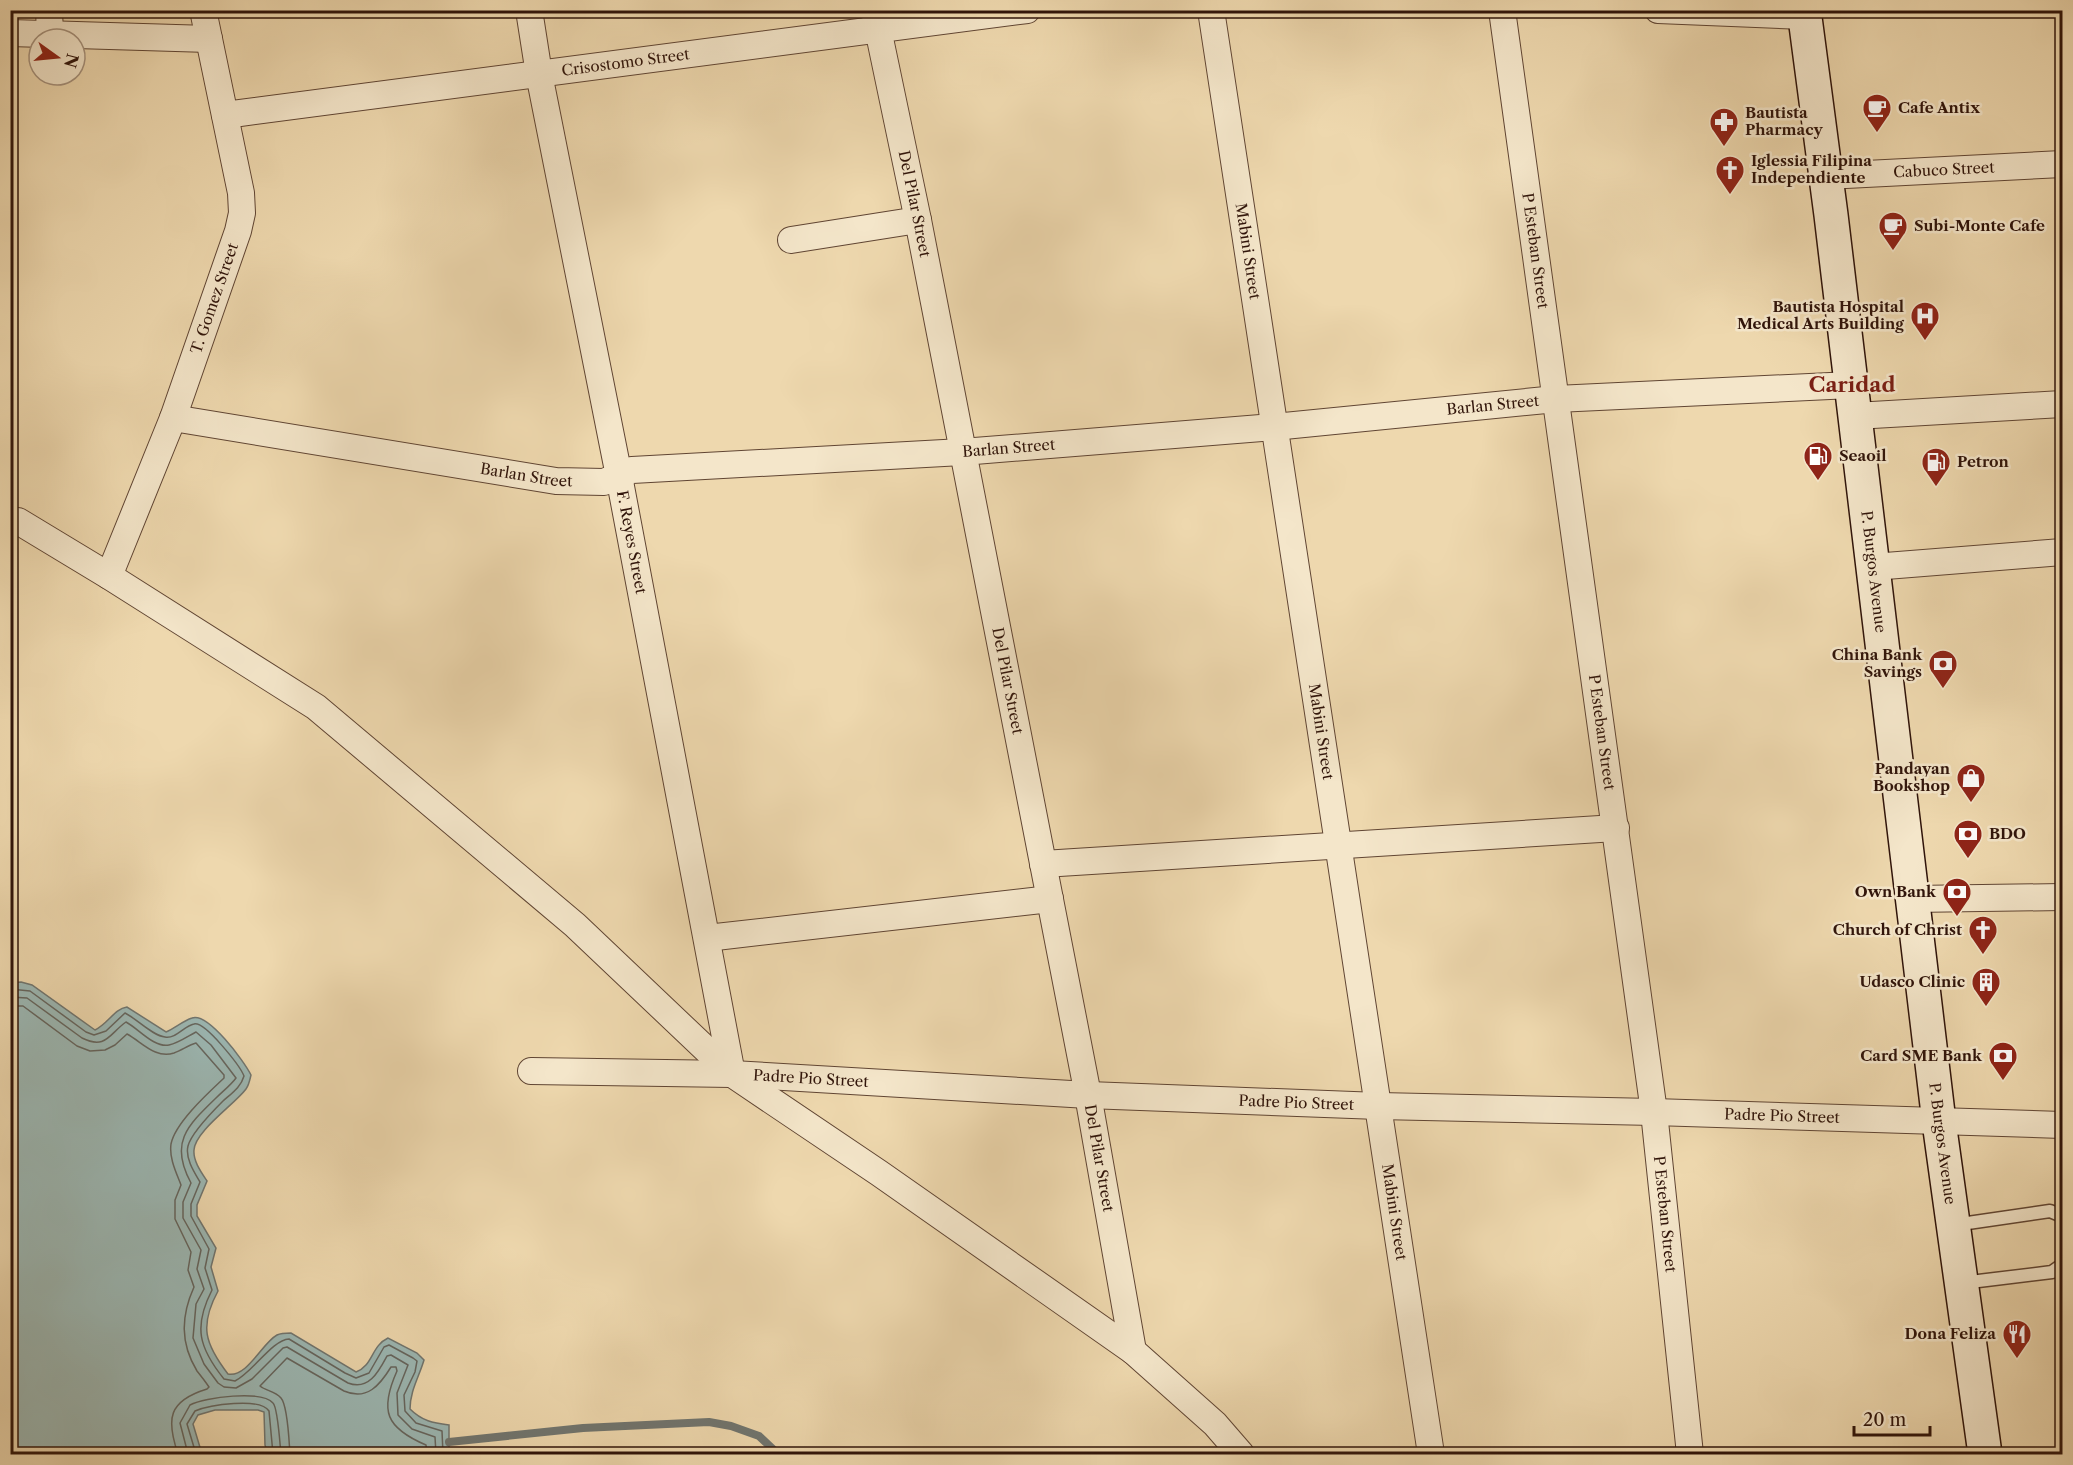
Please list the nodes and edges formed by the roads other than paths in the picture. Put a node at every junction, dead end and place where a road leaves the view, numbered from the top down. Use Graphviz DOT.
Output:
graph roads {
  1 [pos="203,10"];
  2 [pos="530,10"];
  3 [pos="1027,10"];
  4 [pos="1210,10"];
  5 [pos="1502,10"];
  6 [pos="1658,10"];
  7 [pos="1804,13"];
  8 [pos="875,20"];
  9 [pos="50,22"];
  10 [pos="10,33"];
  11 [pos="209,39"];
  12 [pos="539,74"];
  13 [pos="225,115"];
  14 [pos="2062,164"];
  15 [pos="1826,176"];
  16 [pos="918,220"];
  17 [pos="790,240"];
  18 [pos="1556,399"];
  19 [pos="1853,401"];
  20 [pos="2062,404"];
  21 [pos="173,418"];
  22 [pos="1274,427"];
  23 [pos="962,452"];
  24 [pos="619,476"];
  25 [pos="18,521"];
  26 [pos="2062,552"];
  27 [pos="1873,567"];
  28 [pos="110,576"];
  29 [pos="1616,828"];
  30 [pos="1338,845"];
  31 [pos="1043,864"];
  32 [pos="2062,897"];
  33 [pos="1050,899"];
  34 [pos="1912,899"];
  35 [pos="707,938"];
  36 [pos="531,1071"];
  37 [pos="732,1074"];
  38 [pos="1089,1095"];
  39 [pos="1379,1106"];
  40 [pos="1654,1112"];
  41 [pos="1939,1122"];
  42 [pos="2062,1125"];
  43 [pos="2062,1216"];
  44 [pos="1953,1225"];
  45 [pos="2062,1265"];
  46 [pos="1961,1283"];
  47 [pos="1133,1351"];
  48 [pos="1241,1455"];
  49 [pos="1431,1455"];
  50 [pos="1690,1455"];
  51 [pos="1985,1455"];
  1 -- 11 [label="street, T. Gomez Street"];
  2 -- 12 [label="street, F. Reyes Street"];
  3 -- 8 [label="street, Crisostomo Street"];
  4 -- 22 [label="street, Mabini Street"];
  5 -- 18 [label="street, P Esteban Street"];
  6 -- 7 [label="street"];
  7 -- 15 [label="main road, P. Burgos Avenue"];
  8 -- 12 [label="street, Crisostomo Street"];
  8 -- 16 [label="street, Del Pilar Street"];
  9 -- 10 [label="street"];
  9 -- 11 [label="street"];
  11 -- 13 [label="street, T. Gomez Street"];
  12 -- 13 [label="street, Crisostomo Street"];
  12 -- 24 [label="street, F. Reyes Street"];
  13 -- 21 [label="street, T. Gomez Street"];
  14 -- 15 [label="street, Cabuco Street"];
  15 -- 19 [label="main road, P. Burgos Avenue"];
  16 -- 17 [label="street"];
  16 -- 23 [label="street, Del Pilar Street"];
  18 -- 19 [label="street, Barlan Street"];
  18 -- 22 [label="street, Barlan Street"];
  18 -- 29 [label="street, P Esteban Street"];
  19 -- 20 [label="street, Barlan Street"];
  19 -- 27 [label="main road, P. Burgos Avenue"];
  21 -- 24 [label="street, Barlan Street"];
  21 -- 28 [label="street, T. Gomez Street"];
  22 -- 23 [label="street, Barlan Street"];
  22 -- 30 [label="street, Mabini Street"];
  23 -- 24 [label="street, Barlan Street"];
  23 -- 31 [label="street, Del Pilar Street"];
  24 -- 35 [label="street, F. Reyes Street"];
  25 -- 28 [label="street"];
  26 -- 27 [label="street"];
  27 -- 34 [label="main road, P. Burgos Avenue"];
  28 -- 37 [label="street"];
  29 -- 30 [label="street"];
  29 -- 40 [label="street, P Esteban Street"];
  30 -- 31 [label="street"];
  30 -- 39 [label="street, Mabini Street"];
  31 -- 33 [label="street, Del Pilar Street"];
  32 -- 34 [label="street"];
  33 -- 35 [label="street"];
  33 -- 38 [label="street, Del Pilar Street"];
  34 -- 41 [label="main road, P. Burgos Avenue"];
  35 -- 37 [label="street, F. Reyes Street"];
  36 -- 37 [label="street, Padre Pio Street"];
  37 -- 38 [label="street, Padre Pio Street"];
  37 -- 47 [label="street"];
  38 -- 39 [label="street, Padre Pio Street"];
  38 -- 47 [label="street, Del Pilar Street"];
  39 -- 40 [label="street, Padre Pio Street"];
  39 -- 49 [label="street, Mabini Street"];
  40 -- 41 [label="street, Padre Pio Street"];
  40 -- 50 [label="street, P Esteban Street"];
  41 -- 42 [label="street, Padre Pio Street"];
  41 -- 44 [label="main road, P. Burgos Avenue"];
  43 -- 44 [label="lane"];
  44 -- 46 [label="main road, P. Burgos Avenue"];
  45 -- 46 [label="lane"];
  46 -- 51 [label="main road, P. Burgos Avenue"];
  47 -- 48 [label="street"];
}
